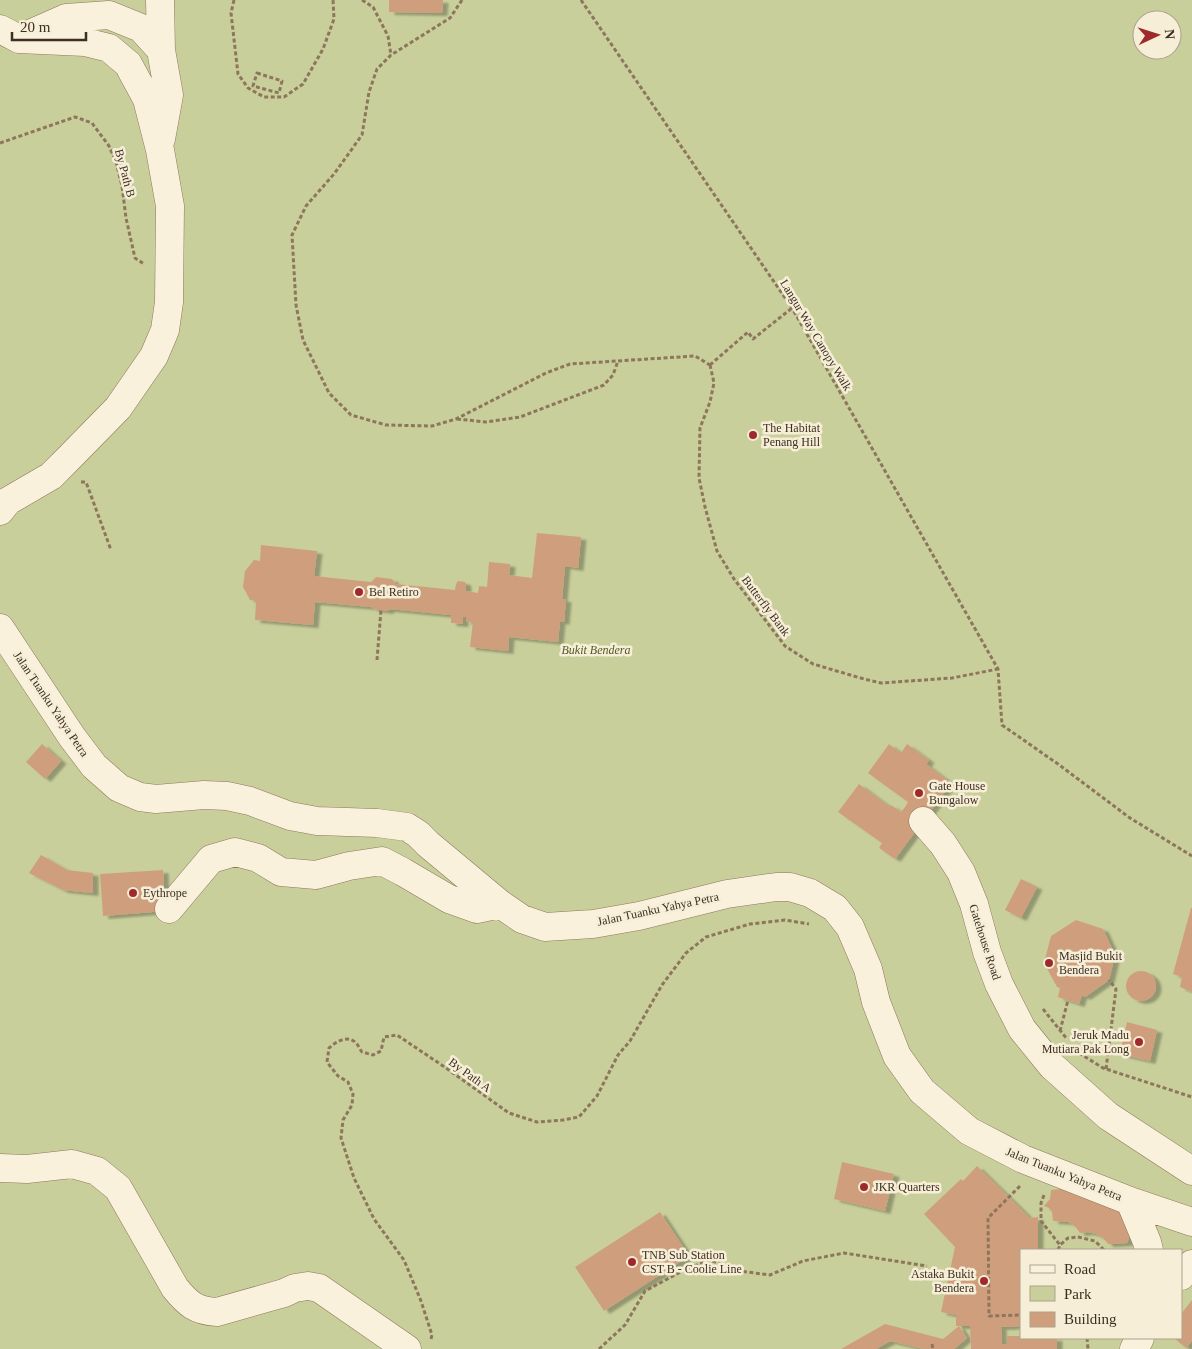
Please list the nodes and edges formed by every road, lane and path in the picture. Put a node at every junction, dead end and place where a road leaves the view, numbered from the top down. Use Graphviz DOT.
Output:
graph roads {
  1 [pos="160,0"];
  2 [pos="234,0"];
  3 [pos="333,0"];
  4 [pos="362,0"];
  5 [pos="462,0"];
  6 [pos="581,0"];
  7 [pos="10,34"];
  8 [pos="161,50"];
  9 [pos="391,55"];
  10 [pos="266,90"];
  11 [pos="264,96"];
  12 [pos="0,144"];
  13 [pos="160,150"];
  14 [pos="169,282"];
  15 [pos="792,308"];
  16 [pos="618,361"];
  17 [pos="710,365"];
  18 [pos="456,419"];
  19 [pos="77,483"];
  20 [pos="0,511"];
  21 [pos="110,550"];
  22 [pos="382,610"];
  23 [pos="0,628"];
  24 [pos="377,660"];
  25 [pos="998,669"];
  26 [pos="923,821"];
  27 [pos="1192,856"];
  28 [pos="500,904"];
  29 [pos="169,909"];
  30 [pos="813,924"];
  31 [pos="1109,980"];
  32 [pos="1068,1000"];
  33 [pos="1042,1008"];
  34 [pos="1060,1031"];
  35 [pos="1070,1044"];
  36 [pos="1076,1050"];
  37 [pos="1106,1069"];
  38 [pos="1192,1097"];
  39 [pos="0,1168"];
  40 [pos="1192,1170"];
  41 [pos="1020,1186"];
  42 [pos="1130,1201"];
  43 [pos="1041,1203"];
  44 [pos="1192,1222"];
  45 [pos="1060,1245"];
  46 [pos="1058,1249"];
  47 [pos="1103,1249"];
  48 [pos="1149,1249"];
  49 [pos="1192,1264"];
  50 [pos="927,1266"];
  51 [pos="1182,1275"];
  52 [pos="1020,1315"];
  53 [pos="932,1344"];
  54 [pos="419,1345"];
  55 [pos="600,1349"];
  56 [pos="933,1349"];
  1 -- 8 [label="street"];
  2 -- 11 [label="path"];
  3 -- 11 [label="path"];
  4 -- 9 [label="path"];
  5 -- 9 [label="path"];
  6 -- 15 [label="path, Langur Way Canopy Walk"];
  7 -- 8 [label="street"];
  7 -- 13 [label="street"];
  8 -- 13 [label="street"];
  9 -- 18 [label="path"];
  10 -- 10 [label="path"];
  10 -- 11 [label="path"];
  12 -- 14 [label="path, By Path B"];
  13 -- 14 [label="street"];
  14 -- 20 [label="street"];
  15 -- 17 [label="path"];
  15 -- 25 [label="path, Langur Way Canopy Walk"];
  16 -- 17 [label="path"];
  16 -- 18 [label="path"];
  16 -- 18 [label="path"];
  17 -- 25 [label="path, Butterfly Bank"];
  19 -- 21 [label="path"];
  22 -- 24 [label="path"];
  23 -- 28 [label="street, Jalan Tuanku Yahya Petra"];
  25 -- 27 [label="path"];
  26 -- 40 [label="street, Gatehouse Road"];
  28 -- 29 [label="street"];
  28 -- 42 [label="street, Jalan Tuanku Yahya Petra"];
  30 -- 54 [label="path, By Path A"];
  31 -- 37 [label="path"];
  32 -- 34 [label="path"];
  33 -- 34 [label="path"];
  34 -- 35 [label="path"];
  36 -- 37 [label="path"];
  37 -- 38 [label="path"];
  39 -- 54 [label="street"];
  41 -- 52 [label="path"];
  42 -- 44 [label="street, Jalan Tuanku Yahya Petra"];
  42 -- 48 [label="street"];
  43 -- 45 [label="path"];
  45 -- 46 [label="path"];
  45 -- 47 [label="path"];
  49 -- 51 [label="street"];
  50 -- 55 [label="path"];
  53 -- 56 [label="path"];
}
